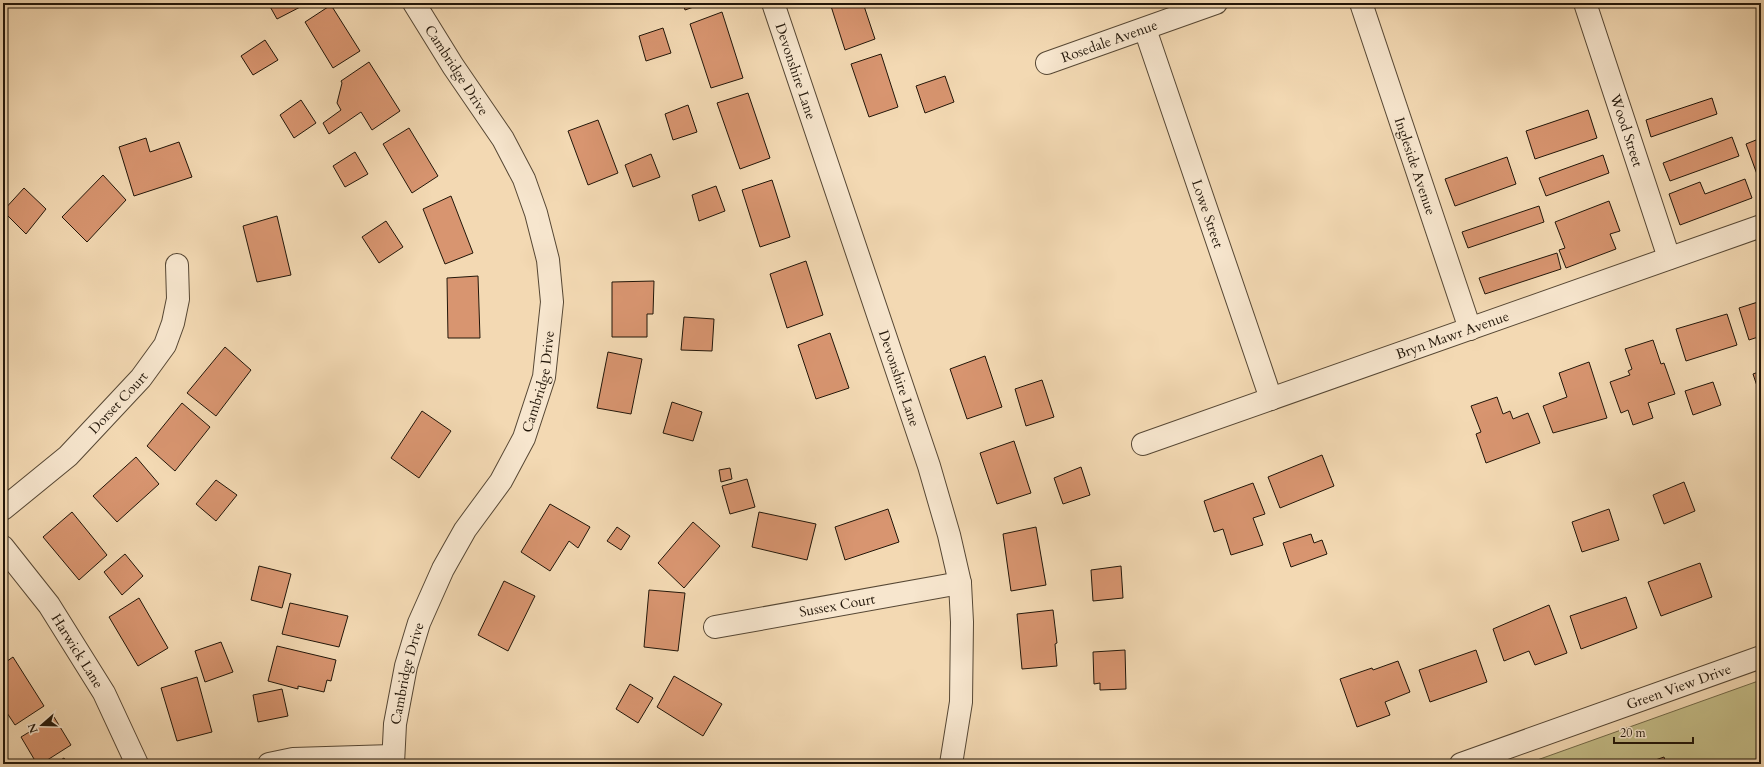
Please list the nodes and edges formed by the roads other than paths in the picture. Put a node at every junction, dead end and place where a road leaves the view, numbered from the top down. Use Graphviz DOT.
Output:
graph roads {
  1 [pos="414,3"];
  2 [pos="773,3"];
  3 [pos="1216,3"];
  4 [pos="1361,3"];
  5 [pos="1585,3"];
  6 [pos="1144,28"];
  7 [pos="1047,63"];
  8 [pos="1761,226"];
  9 [pos="1668,258"];
  10 [pos="177,265"];
  11 [pos="1470,329"];
  12 [pos="1271,399"];
  13 [pos="1143,444"];
  14 [pos="3,508"];
  15 [pos="3,546"];
  16 [pos="960,583"];
  17 [pos="715,627"];
  18 [pos="1761,657"];
  19 [pos="392,760"];
  20 [pos="137,764"];
  21 [pos="269,764"];
  22 [pos="951,764"];
  23 [pos="1461,764"];
  1 -- 19 [label="street, Cambridge Drive"];
  2 -- 16 [label="street, Devonshire Lane"];
  3 -- 6 [label="street, Rosedale Avenue"];
  4 -- 11 [label="street, Ingleside Avenue"];
  5 -- 9 [label="street, Wood Street"];
  6 -- 7 [label="street, Rosedale Avenue"];
  6 -- 12 [label="street, Lowe Street"];
  8 -- 9 [label="street, Bryn Mawr Avenue"];
  9 -- 11 [label="street, Bryn Mawr Avenue"];
  10 -- 14 [label="street, Dorset Court"];
  11 -- 12 [label="street, Bryn Mawr Avenue"];
  12 -- 13 [label="street, Bryn Mawr Avenue"];
  15 -- 20 [label="street, Harwick Lane"];
  16 -- 17 [label="street, Sussex Court"];
  16 -- 22 [label="street, Devonshire Lane"];
  18 -- 23 [label="street, Green View Drive"];
  19 -- 21 [label="street"];
}
